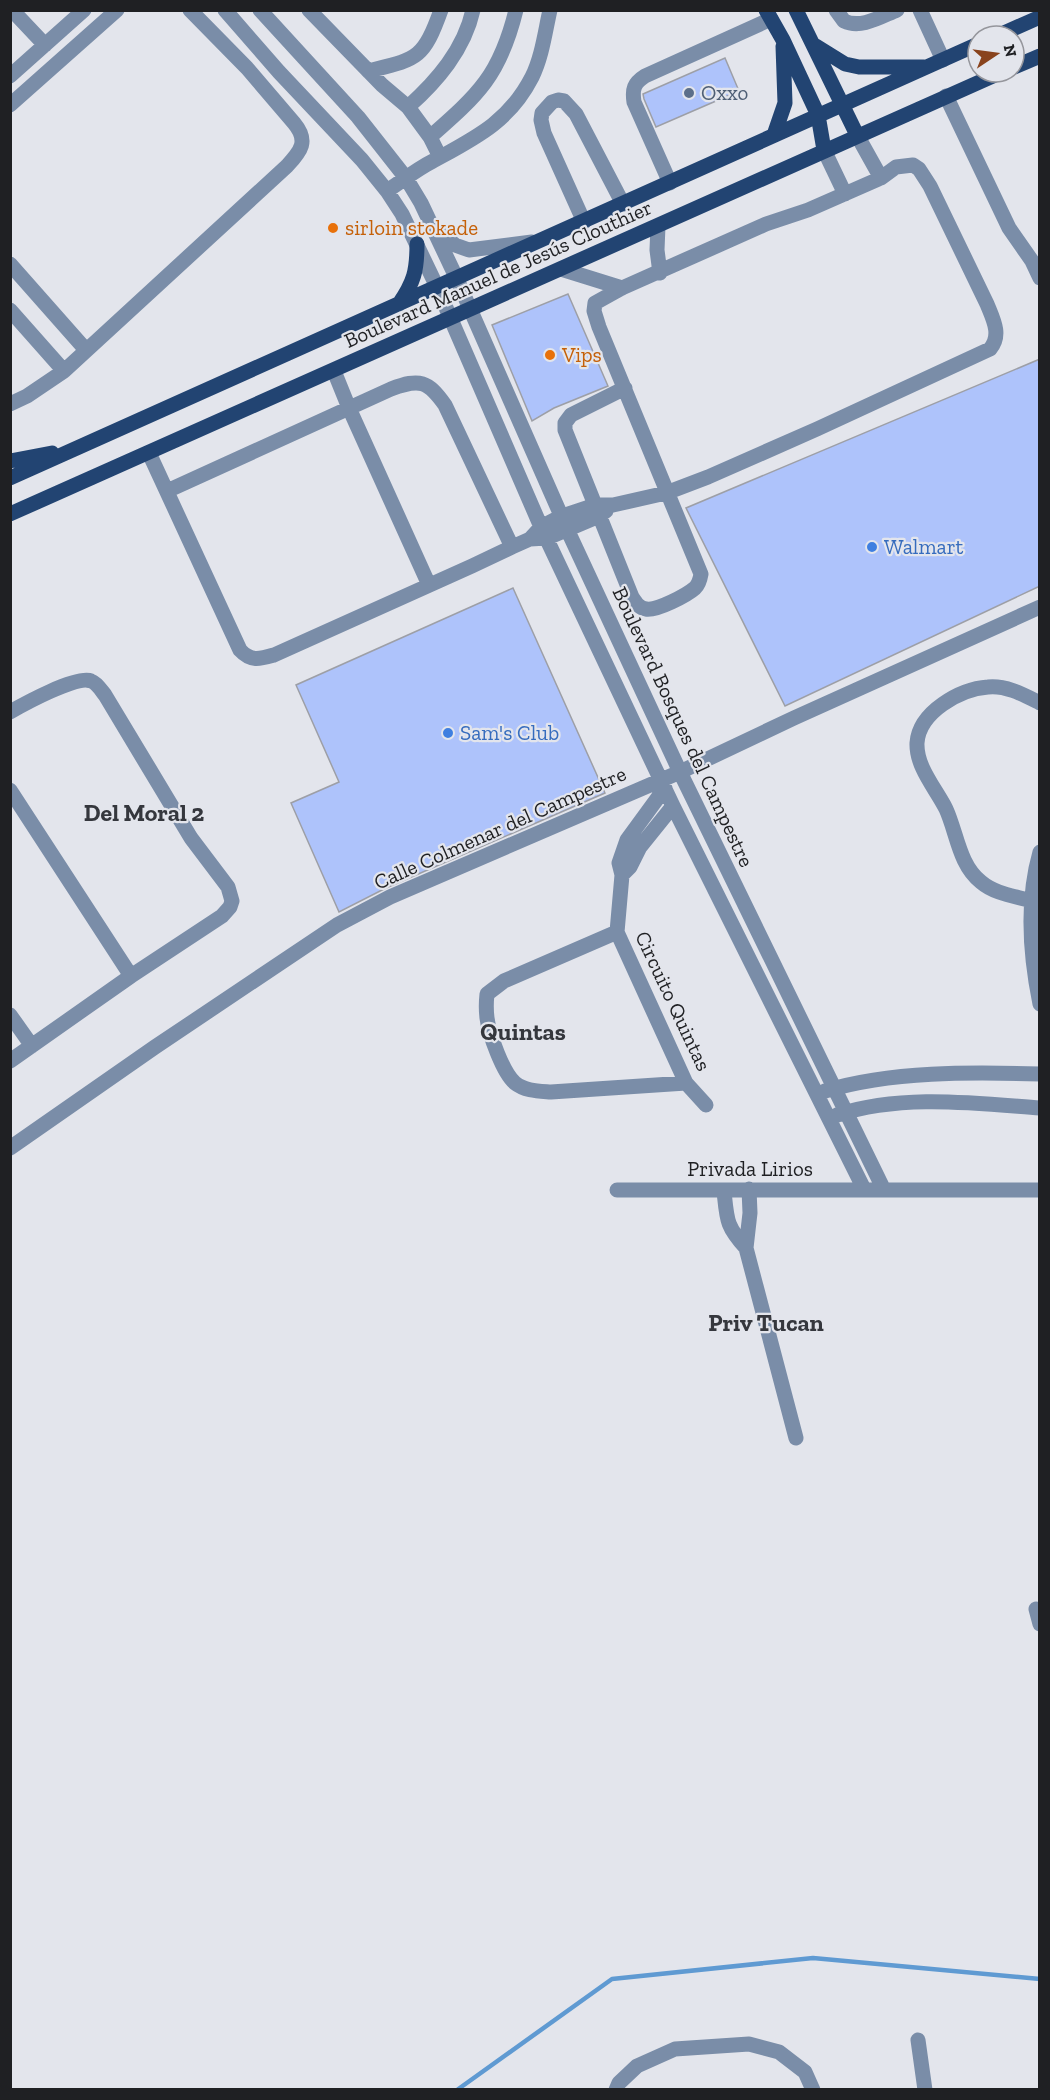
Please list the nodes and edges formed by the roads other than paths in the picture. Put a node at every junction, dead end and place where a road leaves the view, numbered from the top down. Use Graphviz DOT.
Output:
graph roads {
  1 [pos="12,10"];
  2 [pos="84,10"];
  3 [pos="117,10"];
  4 [pos="189,10"];
  5 [pos="225,10"];
  6 [pos="260,10"];
  7 [pos="309,10"];
  8 [pos="441,10"];
  9 [pos="473,10"];
  10 [pos="516,10"];
  11 [pos="550,10"];
  12 [pos="796,10"];
  13 [pos="836,10"];
  14 [pos="897,10"];
  15 [pos="920,10"];
  16 [pos="769,15"];
  17 [pos="1040,17"];
  18 [pos="1024,24"];
  19 [pos="783,40"];
  20 [pos="813,44"];
  21 [pos="45,45"];
  22 [pos="966,49"];
  23 [pos="263,53"];
  24 [pos="1040,56"];
  25 [pos="943,60"];
  26 [pos="1026,62"];
  27 [pos="927,67"];
  28 [pos="247,68"];
  29 [pos="368,70"];
  30 [pos="10,76"];
  31 [pos="974,84"];
  32 [pos="946,96"];
  33 [pos="843,104"];
  34 [pos="10,105"];
  35 [pos="408,106"];
  36 [pos="818,115"];
  37 [pos="774,135"];
  38 [pos="857,135"];
  39 [pos="430,137"];
  40 [pos="824,150"];
  41 [pos="440,157"];
  42 [pos="406,178"];
  43 [pos="881,178"];
  44 [pos="670,183"];
  45 [pos="387,191"];
  46 [pos="845,194"];
  47 [pos="623,204"];
  48 [pos="584,222"];
  49 [pos="658,226"];
  50 [pos="432,227"];
  51 [pos="538,242"];
  52 [pos="417,244"];
  53 [pos="10,264"];
  54 [pos="561,269"];
  55 [pos="660,273"];
  56 [pos="456,277"];
  57 [pos="1040,278"];
  58 [pos="437,287"];
  59 [pos="622,288"];
  60 [pos="399,304"];
  61 [pos="470,309"];
  62 [pos="10,310"];
  63 [pos="449,318"];
  64 [pos="86,350"];
  65 [pos="64,371"];
  66 [pos="334,371"];
  67 [pos="625,388"];
  68 [pos="10,404"];
  69 [pos="349,408"];
  70 [pos="76,449"];
  71 [pos="149,453"];
  72 [pos="10,461"];
  73 [pos="10,478"];
  74 [pos="167,491"];
  75 [pos="666,493"];
  76 [pos="597,510"];
  77 [pos="10,514"];
  78 [pos="564,523"];
  79 [pos="544,533"];
  80 [pos="512,547"];
  81 [pos="429,585"];
  82 [pos="1040,607"];
  83 [pos="1040,703"];
  84 [pos="10,712"];
  85 [pos="680,772"];
  86 [pos="663,784"];
  87 [pos="10,790"];
  88 [pos="673,806"];
  89 [pos="1040,852"];
  90 [pos="622,875"];
  91 [pos="1032,901"];
  92 [pos="617,932"];
  93 [pos="131,976"];
  94 [pos="1040,1004"];
  95 [pos="10,1015"];
  96 [pos="32,1046"];
  97 [pos="10,1061"];
  98 [pos="1040,1074"];
  99 [pos="686,1083"];
  100 [pos="834,1088"];
  101 [pos="816,1093"];
  102 [pos="706,1105"];
  103 [pos="1040,1108"];
  104 [pos="846,1112"];
  105 [pos="828,1117"];
  106 [pos="10,1148"];
  107 [pos="864,1189"];
  108 [pos="617,1190"];
  109 [pos="749,1190"];
  110 [pos="884,1190"];
  111 [pos="1040,1190"];
  112 [pos="724,1191"];
  113 [pos="746,1248"];
  114 [pos="796,1438"];
  115 [pos="918,2040"];
  116 [pos="616,2090"];
  117 [pos="813,2090"];
  118 [pos="925,2090"];
  1 -- 21 [label="street"];
  2 -- 21 [label="street"];
  3 -- 34 [label="street"];
  4 -- 28 [label="street"];
  5 -- 23 [label="street, Boulevard Bosques del Campestre"];
  6 -- 42 [label="street, Boulevard Bosques del Campestre"];
  7 -- 29 [label="street"];
  8 -- 29 [label="street"];
  9 -- 35 [label="street"];
  10 -- 39 [label="street"];
  11 -- 41 [label="street"];
  12 -- 20 [label="main road"];
  13 -- 14 [label="street"];
  15 -- 25 [label="street"];
  16 -- 19 [label="main road"];
  16 -- 44 [label="street"];
  17 -- 18 [label="main road"];
  19 -- 36 [label="main road"];
  19 -- 37 [label="main road"];
  20 -- 27 [label="main road"];
  20 -- 33 [label="main road"];
  21 -- 30 [label="street"];
  22 -- 25 [label="main road, Boulevard Manuel de Jesús Clouthier"];
  23 -- 28 [label="street"];
  23 -- 45 [label="street, Boulevard Bosques del Campestre"];
  24 -- 26 [label="main road"];
  25 -- 27 [label="main road, Boulevard Manuel de Jesús Clouthier"];
  27 -- 33 [label="main road, Boulevard Manuel de Jesús Clouthier"];
  28 -- 64 [label="street"];
  29 -- 35 [label="street"];
  31 -- 32 [label="main road, Boulevard Manuel de Jesús Clouthier"];
  32 -- 38 [label="main road, Boulevard Manuel de Jesús Clouthier"];
  32 -- 57 [label="street"];
  33 -- 36 [label="main road, Boulevard Manuel de Jesús Clouthier"];
  33 -- 38 [label="main road"];
  35 -- 39 [label="street"];
  36 -- 37 [label="main road, Boulevard Manuel de Jesús Clouthier"];
  36 -- 40 [label="main road"];
  37 -- 44 [label="main road, Boulevard Manuel de Jesús Clouthier"];
  38 -- 40 [label="main road, Boulevard Manuel de Jesús Clouthier"];
  38 -- 43 [label="street"];
  39 -- 41 [label="street"];
  40 -- 46 [label="street"];
  40 -- 49 [label="main road, Boulevard Manuel de Jesús Clouthier"];
  41 -- 42 [label="street"];
  42 -- 45 [label="street"];
  42 -- 50 [label="street, Boulevard Bosques del Campestre"];
  43 -- 46 [label="street"];
  43 -- 75 [label="street"];
  44 -- 47 [label="main road, Boulevard Manuel de Jesús Clouthier"];
  45 -- 52 [label="street, Boulevard Bosques del Campestre"];
  46 -- 55 [label="street"];
  47 -- 48 [label="main road, Boulevard Manuel de Jesús Clouthier"];
  47 -- 48 [label="street"];
  48 -- 51 [label="main road, Boulevard Manuel de Jesús Clouthier"];
  49 -- 54 [label="main road, Boulevard Manuel de Jesús Clouthier"];
  49 -- 55 [label="street"];
  50 -- 51 [label="street"];
  50 -- 56 [label="street, Boulevard Bosques del Campestre"];
  51 -- 56 [label="main road, Boulevard Manuel de Jesús Clouthier"];
  52 -- 58 [label="street, Boulevard Bosques del Campestre"];
  52 -- 60 [label="main road"];
  53 -- 64 [label="street"];
  54 -- 59 [label="street"];
  54 -- 61 [label="main road, Boulevard Manuel de Jesús Clouthier"];
  55 -- 59 [label="street"];
  56 -- 58 [label="main road, Boulevard Manuel de Jesús Clouthier"];
  56 -- 61 [label="street, Boulevard Bosques del Campestre"];
  58 -- 60 [label="main road, Boulevard Manuel de Jesús Clouthier"];
  58 -- 63 [label="street, Boulevard Bosques del Campestre"];
  59 -- 67 [label="street"];
  60 -- 70 [label="main road, Boulevard Manuel de Jesús Clouthier"];
  61 -- 63 [label="main road, Boulevard Manuel de Jesús Clouthier"];
  61 -- 78 [label="street, Boulevard Bosques del Campestre"];
  62 -- 65 [label="street"];
  63 -- 66 [label="main road, Boulevard Manuel de Jesús Clouthier"];
  63 -- 79 [label="street, Boulevard Bosques del Campestre"];
  64 -- 65 [label="street"];
  65 -- 68 [label="street"];
  66 -- 69 [label="street"];
  66 -- 71 [label="main road, Boulevard Manuel de Jesús Clouthier"];
  67 -- 75 [label="street"];
  67 -- 76 [label="street"];
  69 -- 74 [label="street"];
  69 -- 80 [label="street"];
  69 -- 81 [label="street"];
  70 -- 72 [label="main road"];
  70 -- 73 [label="main road, Boulevard Manuel de Jesús Clouthier"];
  71 -- 74 [label="street"];
  71 -- 77 [label="main road, Boulevard Manuel de Jesús Clouthier"];
  74 -- 81 [label="street"];
  75 -- 76 [label="street"];
  75 -- 76 [label="street"];
  76 -- 78 [label="street"];
  78 -- 79 [label="street"];
  78 -- 85 [label="street, Boulevard Bosques del Campestre"];
  79 -- 80 [label="street"];
  79 -- 86 [label="street, Boulevard Bosques del Campestre"];
  80 -- 81 [label="street"];
  82 -- 85 [label="street, Calle Colmenar del Campestre"];
  83 -- 91 [label="street"];
  84 -- 93 [label="street"];
  85 -- 86 [label="street, Calle Colmenar del Campestre"];
  85 -- 100 [label="street, Boulevard Bosques del Campestre"];
  86 -- 88 [label="street, Boulevard Bosques del Campestre"];
  86 -- 90 [label="street, Circuito Quintas"];
  86 -- 106 [label="street, Calle Colmenar del Campestre"];
  87 -- 93 [label="street"];
  88 -- 90 [label="street, Circuito Quintas"];
  88 -- 101 [label="street, Boulevard Bosques del Campestre"];
  89 -- 91 [label="street"];
  90 -- 92 [label="street, Circuito Quintas"];
  91 -- 94 [label="street"];
  92 -- 99 [label="street, Circuito Quintas"];
  92 -- 99 [label="street"];
  93 -- 96 [label="street"];
  95 -- 96 [label="street"];
  96 -- 97 [label="street"];
  98 -- 100 [label="street"];
  99 -- 102 [label="street, Circuito Quintas"];
  100 -- 101 [label="street"];
  100 -- 104 [label="street, Boulevard Bosques del Campestre"];
  101 -- 105 [label="street, Boulevard Bosques del Campestre"];
  103 -- 104 [label="street"];
  104 -- 105 [label="street"];
  104 -- 110 [label="street, Boulevard Bosques del Campestre"];
  105 -- 107 [label="street, Boulevard Bosques del Campestre"];
  107 -- 109 [label="street, Privada Lirios"];
  107 -- 110 [label="street, Privada Lirios"];
  108 -- 112 [label="street, Privada Lirios"];
  109 -- 112 [label="street, Privada Lirios"];
  109 -- 113 [label="street"];
  110 -- 111 [label="street, Privada Lirios"];
  112 -- 113 [label="street"];
  113 -- 114 [label="street"];
  115 -- 118 [label="street"];
  116 -- 117 [label="street"];
}
